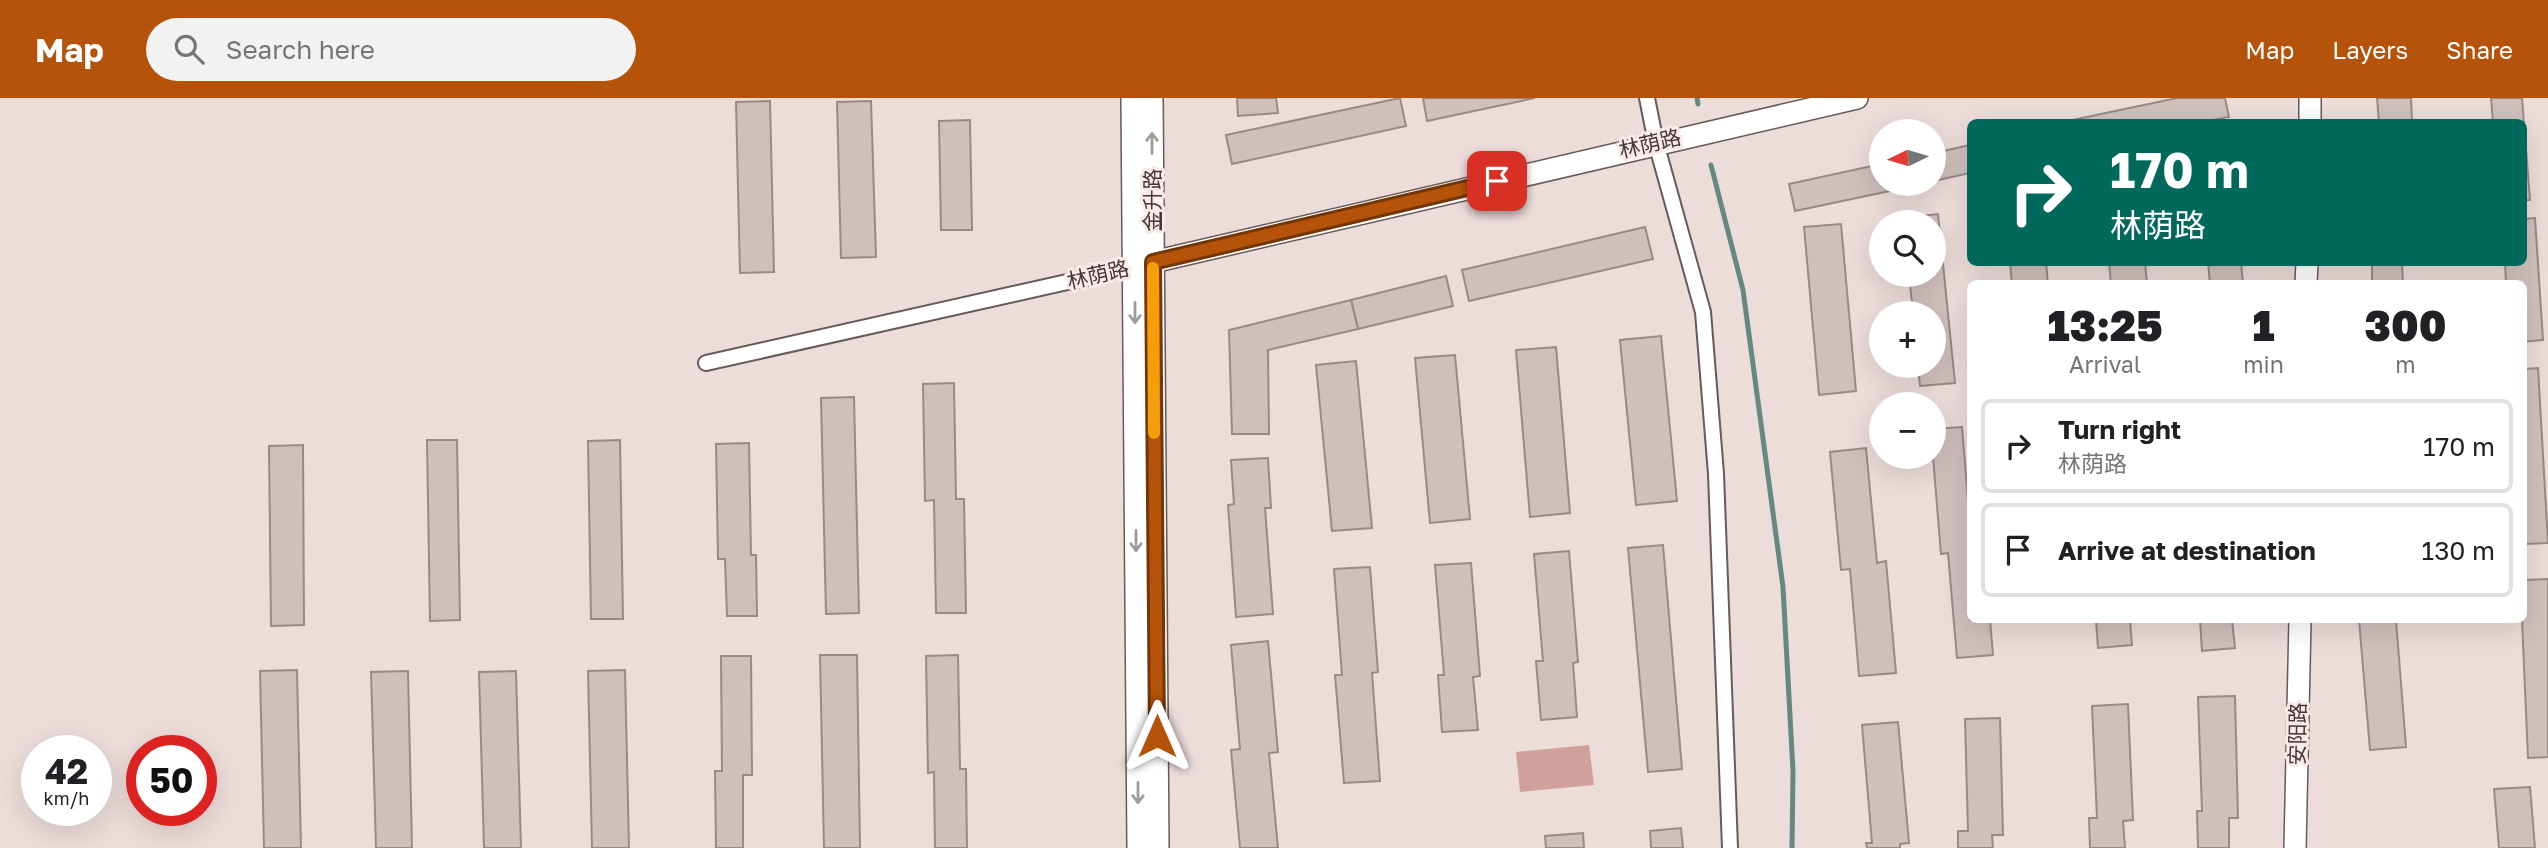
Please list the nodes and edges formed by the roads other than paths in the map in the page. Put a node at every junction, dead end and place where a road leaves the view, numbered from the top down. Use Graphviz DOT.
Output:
graph roads {
  1 [pos="1132,98"];
  2 [pos="1152,98"];
  3 [pos="1647,98"];
  4 [pos="1857,98"];
  5 [pos="2310,98"];
  6 [pos="2310,119"];
  7 [pos="1656,143"];
  8 [pos="1144,265"];
  9 [pos="706,363"];
  10 [pos="2300,623"];
  11 [pos="1138,848"];
  12 [pos="1158,848"];
  13 [pos="1730,848"];
  14 [pos="2295,848"];
  1 -- 8 [label="main road, 金升路"];
  8 -- 2 [label="main road, 金升路, one-way"];
  3 -- 7 [label="street"];
  4 -- 7 [label="main road, 林荫路"];
  5 -- 6 [label="main road"];
  7 -- 8 [label="main road, 林荫路"];
  7 -- 13 [label="street"];
  8 -- 9 [label="street, 林荫路"];
  8 -- 11 [label="main road, 金升路, one-way"];
  8 -- 12 [label="main road, 金升路"];
  10 -- 14 [label="main road, 安阳路"];
}
